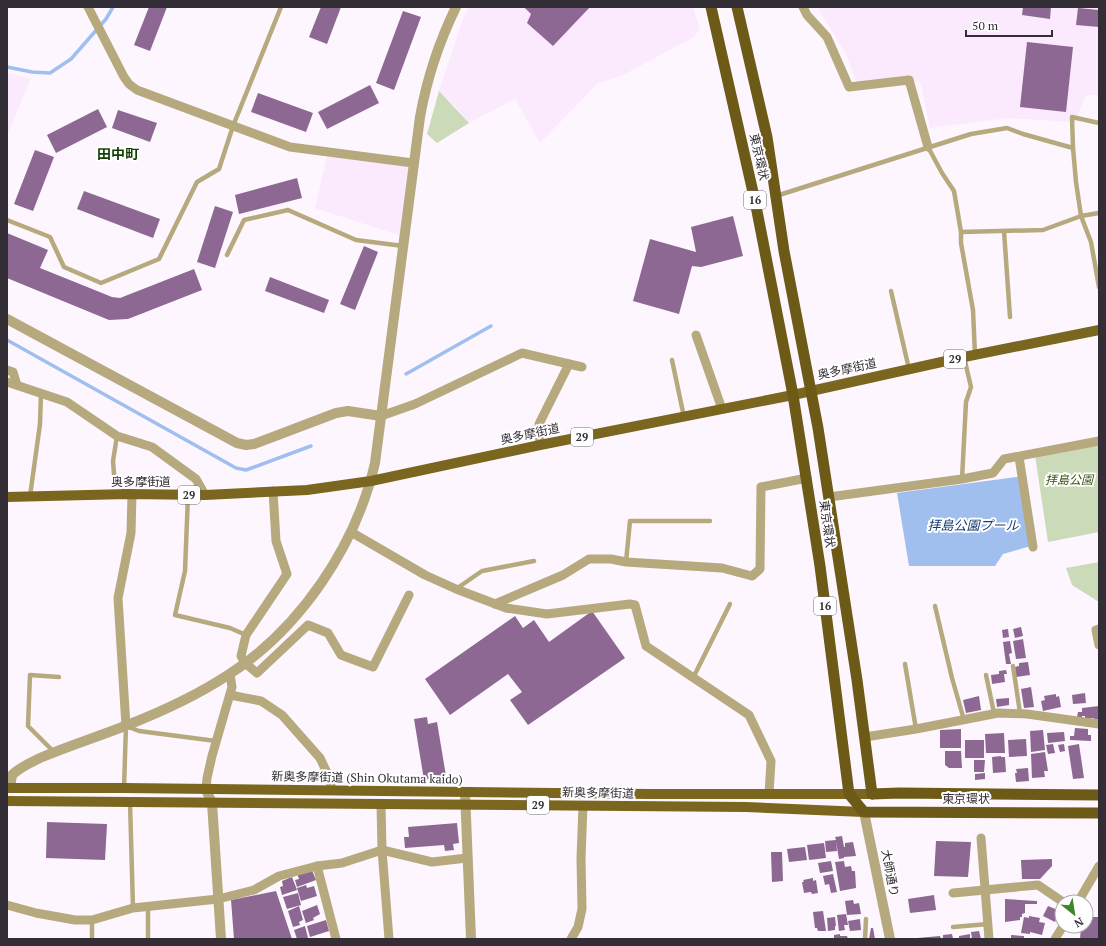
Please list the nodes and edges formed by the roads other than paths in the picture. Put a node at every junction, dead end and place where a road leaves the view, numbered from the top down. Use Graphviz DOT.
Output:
graph roads {
  1 [pos="88,7"];
  2 [pos="281,7"];
  3 [pos="456,7"];
  4 [pos="711,7"];
  5 [pos="737,7"];
  6 [pos="803,7"];
  7 [pos="1099,122"];
  8 [pos="233,126"];
  9 [pos="928,147"];
  10 [pos="1073,148"];
  11 [pos="413,163"];
  12 [pos="776,196"];
  13 [pos="1099,213"];
  14 [pos="1081,216"];
  15 [pos="7,220"];
  16 [pos="1004,231"];
  17 [pos="961,232"];
  18 [pos="403,246"];
  19 [pos="227,255"];
  20 [pos="1099,287"];
  21 [pos="891,291"];
  22 [pos="1010,317"];
  23 [pos="7,319"];
  24 [pos="1099,330"];
  25 [pos="696,335"];
  26 [pos="975,355"];
  27 [pos="964,357"];
  28 [pos="672,360"];
  29 [pos="569,364"];
  30 [pos="582,367"];
  31 [pos="909,369"];
  32 [pos="7,370"];
  33 [pos="7,382"];
  34 [pos="17,386"];
  35 [pos="811,390"];
  36 [pos="41,393"];
  37 [pos="793,395"];
  38 [pos="722,409"];
  39 [pos="381,416"];
  40 [pos="684,417"];
  41 [pos="117,436"];
  42 [pos="1099,441"];
  43 [pos="540,445"];
  44 [pos="1019,456"];
  45 [pos="807,478"];
  46 [pos="962,479"];
  47 [pos="371,481"];
  48 [pos="273,491"];
  49 [pos="130,494"];
  50 [pos="188,495"];
  51 [pos="205,495"];
  52 [pos="30,496"];
  53 [pos="7,497"];
  54 [pos="829,497"];
  55 [pos="710,521"];
  56 [pos="351,532"];
  57 [pos="1033,547"];
  58 [pos="534,561"];
  59 [pos="626,562"];
  60 [pos="456,589"];
  61 [pos="408,595"];
  62 [pos="496,604"];
  63 [pos="730,604"];
  64 [pos="935,606"];
  65 [pos="1099,629"];
  66 [pos="246,635"];
  67 [pos="1099,645"];
  68 [pos="245,662"];
  69 [pos="905,664"];
  70 [pos="1013,666"];
  71 [pos="230,674"];
  72 [pos="986,675"];
  73 [pos="59,678"];
  74 [pos="693,678"];
  75 [pos="230,695"];
  76 [pos="1020,713"];
  77 [pos="994,714"];
  78 [pos="964,720"];
  79 [pos="1099,724"];
  80 [pos="126,726"];
  81 [pos="916,729"];
  82 [pos="865,737"];
  83 [pos="216,741"];
  84 [pos="54,752"];
  85 [pos="8,788"];
  86 [pos="124,788"];
  87 [pos="206,790"];
  88 [pos="332,790"];
  89 [pos="465,792"];
  90 [pos="769,794"];
  91 [pos="849,794"];
  92 [pos="872,794"];
  93 [pos="1099,795"];
  94 [pos="7,801"];
  95 [pos="130,802"];
  96 [pos="212,803"];
  97 [pos="381,804"];
  98 [pos="465,804"];
  99 [pos="583,806"];
  100 [pos="864,812"];
  101 [pos="1099,813"];
  102 [pos="981,838"];
  103 [pos="382,850"];
  104 [pos="467,858"];
  105 [pos="317,866"];
  106 [pos="1099,866"];
  107 [pos="986,890"];
  108 [pos="953,893"];
  109 [pos="1083,894"];
  110 [pos="1054,896"];
  111 [pos="218,899"];
  112 [pos="7,905"];
  113 [pos="148,907"];
  114 [pos="133,908"];
  115 [pos="866,919"];
  116 [pos="92,920"];
  117 [pos="988,924"];
  118 [pos="954,927"];
  119 [pos="92,939"];
  120 [pos="148,939"];
  121 [pos="221,939"];
  122 [pos="336,939"];
  123 [pos="389,939"];
  124 [pos="471,939"];
  125 [pos="571,939"];
  126 [pos="865,939"];
  127 [pos="890,939"];
  128 [pos="989,939"];
  1 -- 8 [label="street"];
  2 -- 8 [label="lane"];
  3 -- 11 [label="street"];
  4 -- 37 [label="highway, 東京環状 / 16"];
  5 -- 12 [label="highway, 東京環状 / 16"];
  6 -- 9 [label="street"];
  7 -- 10 [label="lane"];
  8 -- 11 [label="street"];
  8 -- 15 [label="lane"];
  9 -- 10 [label="lane"];
  9 -- 12 [label="lane"];
  9 -- 17 [label="lane"];
  10 -- 14 [label="lane"];
  11 -- 18 [label="street"];
  12 -- 35 [label="highway, 東京環状 / 16"];
  13 -- 14 [label="lane"];
  14 -- 16 [label="lane"];
  14 -- 20 [label="lane"];
  16 -- 17 [label="lane"];
  16 -- 22 [label="lane"];
  17 -- 26 [label="lane"];
  18 -- 19 [label="lane"];
  18 -- 39 [label="street"];
  21 -- 31 [label="lane"];
  23 -- 39 [label="street"];
  24 -- 26 [label="main road, 奥多摩街道 / 29"];
  25 -- 38 [label="street"];
  26 -- 27 [label="main road, 奥多摩街道 / 29"];
  27 -- 31 [label="main road, 奥多摩街道 / 29"];
  27 -- 46 [label="lane"];
  28 -- 40 [label="lane"];
  29 -- 30 [label="street"];
  29 -- 39 [label="street"];
  29 -- 43 [label="street"];
  31 -- 35 [label="main road, 奥多摩街道 / 29"];
  32 -- 34 [label="street"];
  33 -- 34 [label="street"];
  34 -- 36 [label="street"];
  35 -- 37 [label="main road, 奥多摩街道 / 29"];
  35 -- 54 [label="highway, 東京環状 / 16"];
  36 -- 41 [label="street"];
  36 -- 52 [label="lane"];
  37 -- 38 [label="main road, 奥多摩街道 / 29"];
  37 -- 45 [label="highway, 東京環状 / 16"];
  38 -- 40 [label="main road, 奥多摩街道 / 29"];
  39 -- 47 [label="street"];
  40 -- 43 [label="main road, 奥多摩街道 / 29"];
  41 -- 49 [label="lane"];
  41 -- 51 [label="street"];
  42 -- 44 [label="street"];
  43 -- 47 [label="main road, 奥多摩街道 / 29"];
  44 -- 46 [label="street"];
  44 -- 57 [label="street"];
  45 -- 59 [label="street"];
  45 -- 91 [label="highway, 東京環状 / 16"];
  46 -- 54 [label="street"];
  47 -- 48 [label="main road, 奥多摩街道 / 29"];
  47 -- 56 [label="street"];
  48 -- 51 [label="main road, 奥多摩街道 / 29"];
  48 -- 66 [label="street"];
  49 -- 50 [label="main road, 奥多摩街道 / 29"];
  49 -- 52 [label="main road, 奥多摩街道 / 29"];
  49 -- 80 [label="street"];
  50 -- 51 [label="main road, 奥多摩街道 / 29"];
  50 -- 66 [label="lane"];
  52 -- 53 [label="main road, 奥多摩街道 / 29"];
  54 -- 82 [label="highway, 東京環状 / 16"];
  55 -- 59 [label="lane"];
  56 -- 60 [label="street"];
  56 -- 68 [label="street"];
  58 -- 60 [label="lane"];
  59 -- 62 [label="street"];
  60 -- 62 [label="street"];
  61 -- 68 [label="street"];
  62 -- 74 [label="street"];
  63 -- 74 [label="lane"];
  64 -- 78 [label="lane"];
  65 -- 67 [label="street"];
  66 -- 68 [label="street"];
  68 -- 71 [label="street"];
  69 -- 81 [label="lane"];
  70 -- 76 [label="lane"];
  71 -- 75 [label="street"];
  71 -- 80 [label="street"];
  72 -- 77 [label="lane"];
  73 -- 84 [label="lane"];
  74 -- 90 [label="street"];
  75 -- 83 [label="street"];
  75 -- 88 [label="street"];
  76 -- 77 [label="street"];
  76 -- 79 [label="street"];
  77 -- 78 [label="street"];
  78 -- 81 [label="street"];
  80 -- 83 [label="lane"];
  80 -- 84 [label="street"];
  80 -- 86 [label="lane"];
  81 -- 82 [label="street"];
  82 -- 92 [label="highway, 東京環状 / 16"];
  83 -- 87 [label="street"];
  84 -- 85 [label="street"];
  85 -- 86 [label="main road, 新奥多摩街道 (Shin Okutama kaido) / 29"];
  86 -- 87 [label="main road, 新奥多摩街道 (Shin Okutama kaido) / 29"];
  87 -- 88 [label="main road, 新奥多摩街道 (Shin Okutama kaido) / 29"];
  87 -- 96 [label="street"];
  88 -- 89 [label="main road, 新奥多摩街道 (Shin Okutama kaido) / 29"];
  89 -- 90 [label="main road, 新奥多摩街道 (Shin Okutama kaido) / 29"];
  89 -- 98 [label="street"];
  90 -- 91 [label="main road, 29"];
  91 -- 92 [label="main road, 29"];
  91 -- 100 [label="highway"];
  92 -- 93 [label="highway, 東京環状"];
  92 -- 100 [label="highway"];
  94 -- 95 [label="main road, 29"];
  95 -- 96 [label="main road, 29"];
  95 -- 114 [label="lane"];
  96 -- 97 [label="main road, 新奥多摩街道 / 29"];
  96 -- 111 [label="street"];
  97 -- 98 [label="main road, 新奥多摩街道 / 29"];
  97 -- 103 [label="street"];
  98 -- 99 [label="main road, 新奥多摩街道 / 29"];
  98 -- 104 [label="street"];
  99 -- 100 [label="main road, 新奥多摩街道 / 29"];
  99 -- 125 [label="street"];
  100 -- 101 [label="highway, 東京環状"];
  100 -- 127 [label="street, 大師通り"];
  102 -- 107 [label="street"];
  103 -- 104 [label="street"];
  103 -- 105 [label="street"];
  103 -- 123 [label="street"];
  104 -- 124 [label="street"];
  105 -- 111 [label="street"];
  105 -- 122 [label="street"];
  106 -- 109 [label="street"];
  107 -- 108 [label="street"];
  107 -- 110 [label="street"];
  107 -- 117 [label="street"];
  111 -- 113 [label="street"];
  111 -- 121 [label="street"];
  112 -- 116 [label="street"];
  113 -- 114 [label="street"];
  113 -- 120 [label="lane"];
  114 -- 116 [label="street"];
  115 -- 126 [label="lane"];
  116 -- 119 [label="lane"];
  117 -- 118 [label="lane"];
  117 -- 128 [label="street"];
}
